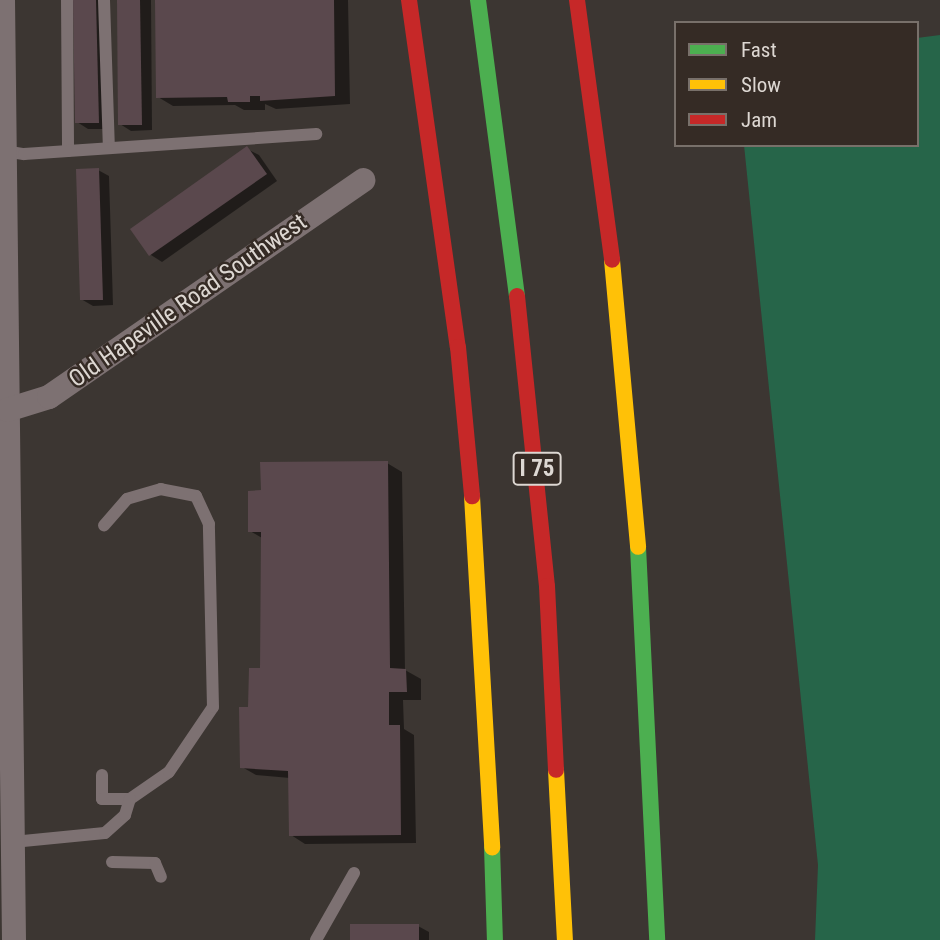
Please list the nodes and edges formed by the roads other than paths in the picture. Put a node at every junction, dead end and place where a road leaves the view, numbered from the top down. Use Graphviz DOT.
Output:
graph roads {
  1 [pos="3,0"];
  2 [pos="67,0"];
  3 [pos="104,0"];
  4 [pos="409,0"];
  5 [pos="478,0"];
  6 [pos="577,0"];
  7 [pos="316,134"];
  8 [pos="109,148"];
  9 [pos="4,151"];
  10 [pos="68,151"];
  11 [pos="363,180"];
  12 [pos="7,410"];
  13 [pos="4,459"];
  14 [pos="104,525"];
  15 [pos="102,775"];
  16 [pos="130,799"];
  17 [pos="8,829"];
  18 [pos="112,862"];
  19 [pos="354,873"];
  20 [pos="161,877"];
  21 [pos="14,940"];
  22 [pos="316,940"];
  23 [pos="495,940"];
  24 [pos="565,940"];
  25 [pos="657,940"];
  1 -- 9 [label="street"];
  2 -- 10 [label="lane"];
  3 -- 8 [label="lane"];
  4 -- 23 [label="highway"];
  5 -- 24 [label="highway, I 75"];
  6 -- 25 [label="highway"];
  7 -- 8 [label="lane"];
  8 -- 10 [label="lane"];
  9 -- 10 [label="lane"];
  9 -- 12 [label="street"];
  11 -- 12 [label="street, Old Hapeville Road Southwest"];
  12 -- 13 [label="street"];
  13 -- 17 [label="street"];
  14 -- 16 [label="lane"];
  15 -- 16 [label="lane"];
  16 -- 17 [label="lane"];
  17 -- 21 [label="street"];
  18 -- 20 [label="lane"];
  19 -- 22 [label="lane"];
}
